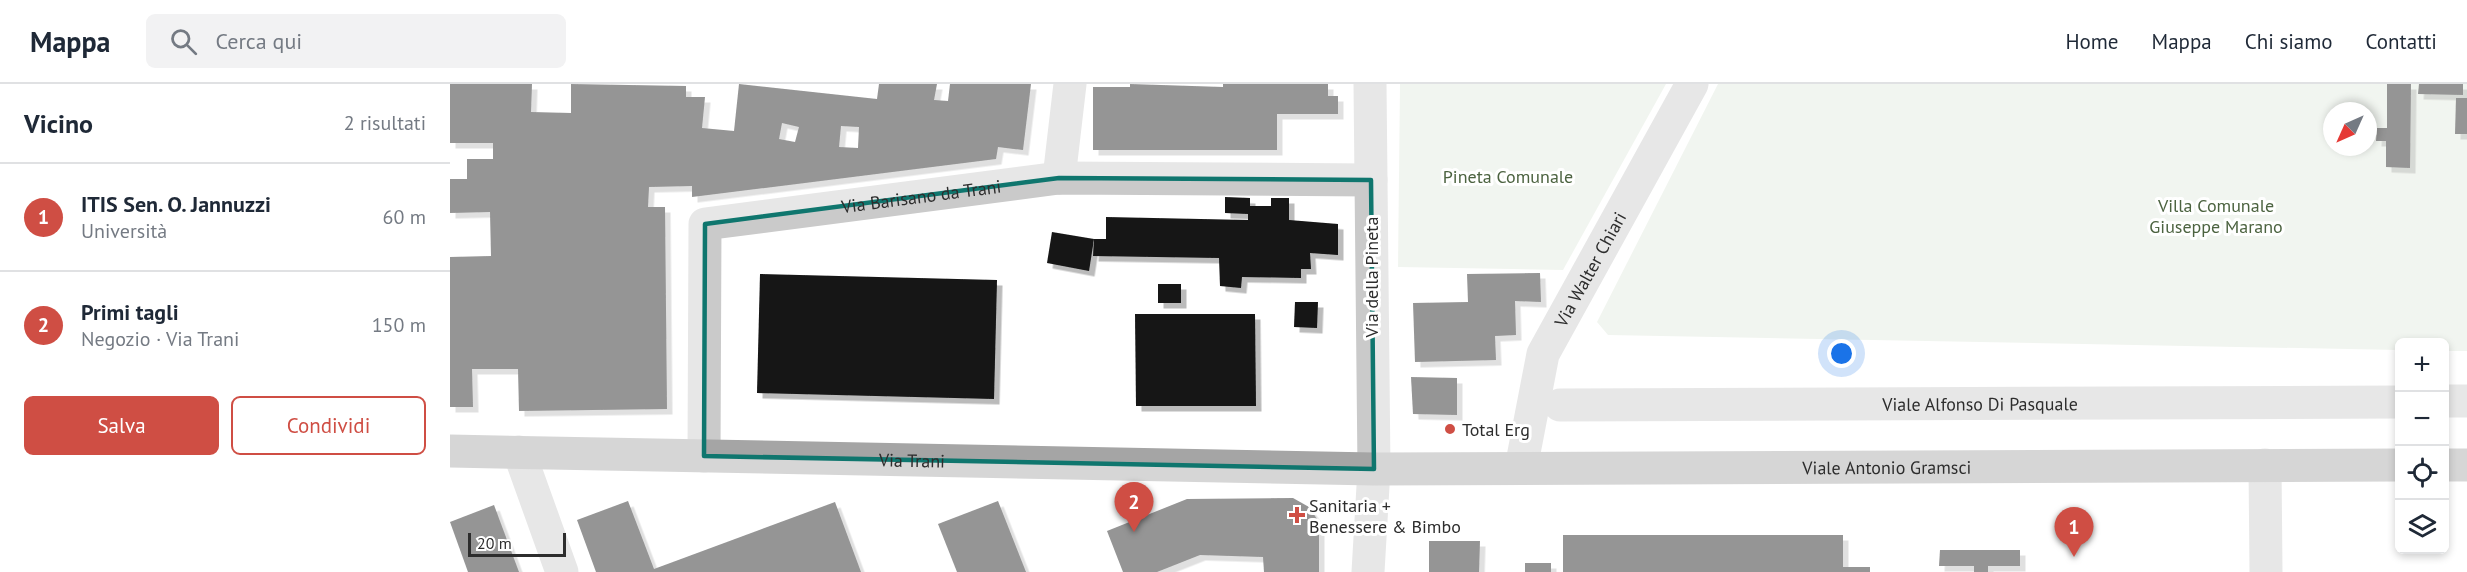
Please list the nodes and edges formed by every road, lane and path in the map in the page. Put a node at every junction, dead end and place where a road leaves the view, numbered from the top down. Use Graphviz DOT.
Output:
graph roads {
  1 [pos="1070,84"];
  2 [pos="1370,84"];
  3 [pos="1692,84"];
  4 [pos="1059,178"];
  5 [pos="1371,180"];
  6 [pos="2467,400"];
  7 [pos="2449,401"];
  8 [pos="2395,402"];
  9 [pos="1560,405"];
  10 [pos="450,451"];
  11 [pos="519,452"];
  12 [pos="704,456"];
  13 [pos="2265,465"];
  14 [pos="2395,465"];
  15 [pos="2449,465"];
  16 [pos="2467,465"];
  17 [pos="1521,468"];
  18 [pos="1374,470"];
  19 [pos="562,572"];
  20 [pos="1368,572"];
  21 [pos="2266,572"];
  1 -- 4 [label="street"];
  2 -- 5 [label="street, Via della Pineta"];
  3 -- 17 [label="street, Via Walter Chiari"];
  4 -- 5 [label="street, Via Barisano da Trani"];
  4 -- 12 [label="street, Via Barisano da Trani"];
  5 -- 18 [label="street, Via della Pineta"];
  6 -- 7 [label="street"];
  8 -- 9 [label="street, Viale Alfonso Di Pasquale"];
  10 -- 11 [label="main road, Via Trani"];
  11 -- 12 [label="main road, Via Trani"];
  11 -- 19 [label="street"];
  12 -- 18 [label="main road, Via Trani"];
  13 -- 14 [label="main road, Viale Antonio Gramsci"];
  13 -- 17 [label="main road, Viale Antonio Gramsci"];
  13 -- 21 [label="street"];
  15 -- 16 [label="main road"];
  17 -- 18 [label="main road, Viale Antonio Gramsci"];
  18 -- 20 [label="street, Via della Pineta"];
}
